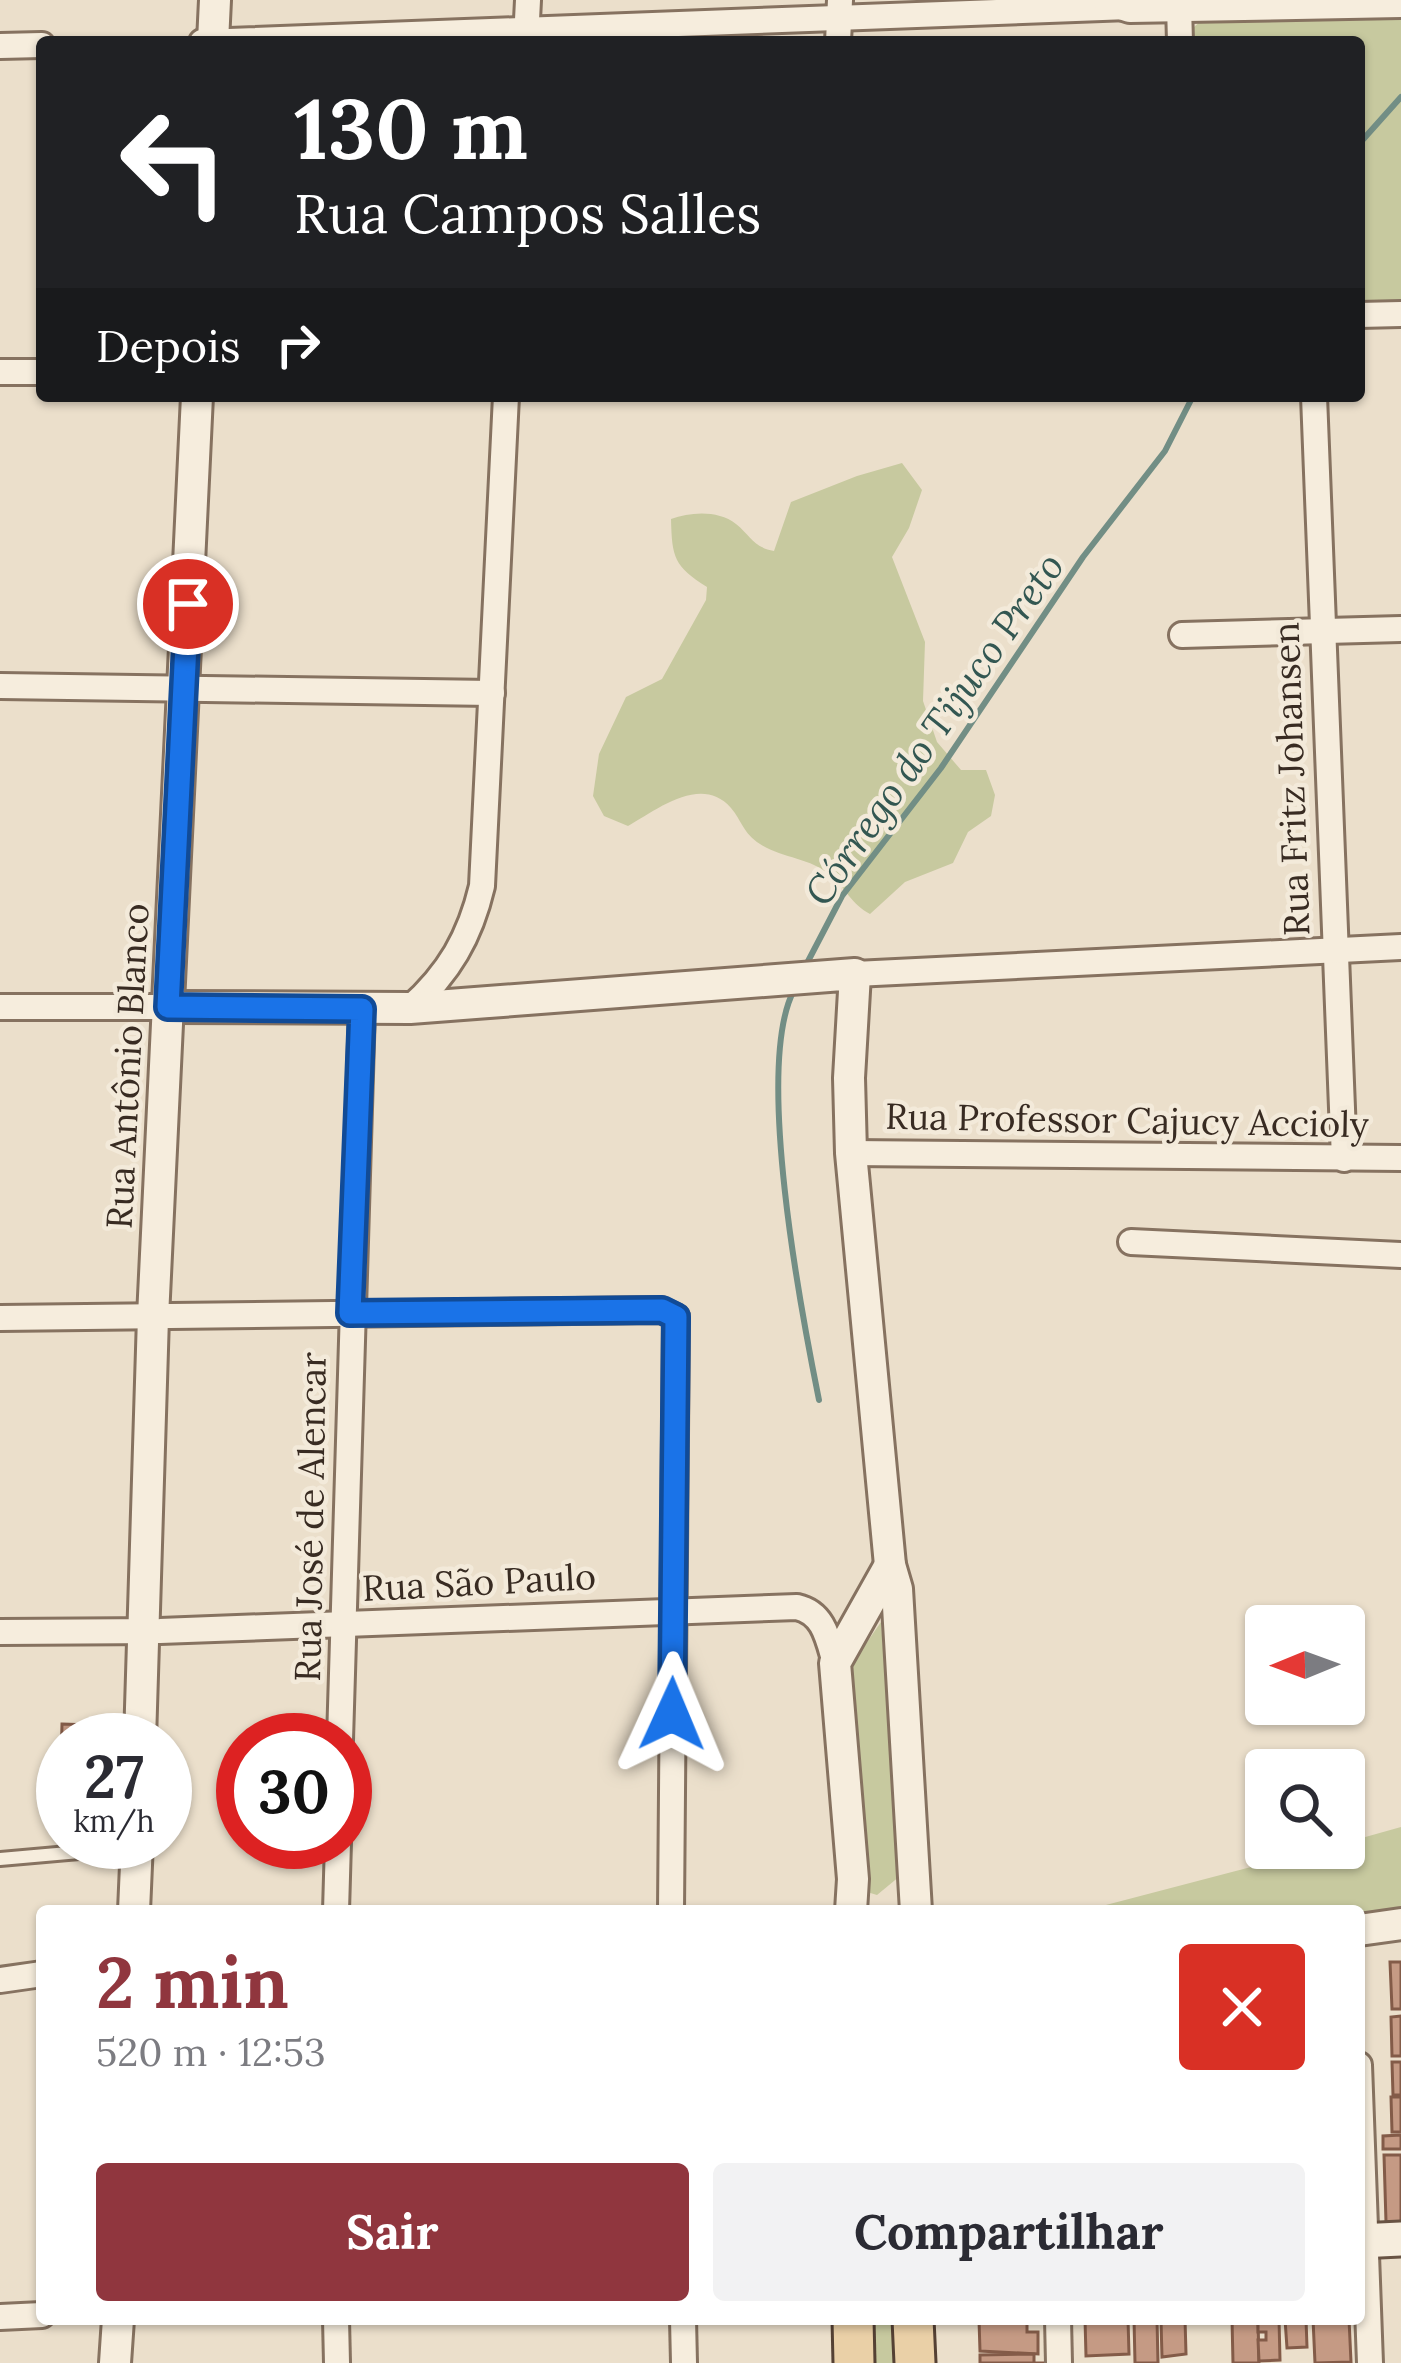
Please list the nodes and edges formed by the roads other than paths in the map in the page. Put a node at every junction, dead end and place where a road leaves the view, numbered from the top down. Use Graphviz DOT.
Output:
graph roads {
  1 [pos="215,0"];
  2 [pos="528,0"];
  3 [pos="1361,1"];
  4 [pos="1179,2"];
  5 [pos="1401,2"];
  6 [pos="1120,4"];
  7 [pos="839,21"];
  8 [pos="526,35"];
  9 [pos="213,36"];
  10 [pos="481,36"];
  11 [pos="1180,36"];
  12 [pos="36,45"];
  13 [pos="0,46"];
  14 [pos="1401,314"];
  15 [pos="1365,315"];
  16 [pos="0,372"];
  17 [pos="36,372"];
  18 [pos="197,402"];
  19 [pos="506,402"];
  20 [pos="1314,402"];
  21 [pos="1401,629"];
  22 [pos="1320,633"];
  23 [pos="1182,635"];
  24 [pos="0,686"];
  25 [pos="185,688"];
  26 [pos="493,693"];
  27 [pos="1401,947"];
  28 [pos="1334,949"];
  29 [pos="848,974"];
  30 [pos="0,1006"];
  31 [pos="168,1007"];
  32 [pos="410,1008"];
  33 [pos="362,1009"];
  34 [pos="851,1154"];
  35 [pos="1401,1158"];
  36 [pos="1344,1159"];
  37 [pos="1131,1242"];
  38 [pos="1401,1255"];
  39 [pos="350,1313"];
  40 [pos="153,1317"];
  41 [pos="0,1318"];
  42 [pos="890,1565"];
  43 [pos="674,1609"];
  44 [pos="344,1624"];
  45 [pos="143,1631"];
  46 [pos="0,1632"];
  47 [pos="835,1663"];
  48 [pos="141,1713"];
  49 [pos="341,1713"];
  50 [pos="36,1855"];
  51 [pos="0,1859"];
  52 [pos="136,1869"];
  53 [pos="337,1869"];
  54 [pos="134,1905"];
  55 [pos="336,1905"];
  56 [pos="671,1905"];
  57 [pos="851,1905"];
  58 [pos="916,1905"];
  59 [pos="1401,1924"];
  60 [pos="1365,1929"];
  61 [pos="36,1975"];
  62 [pos="0,1980"];
  63 [pos="1401,2240"];
  64 [pos="1365,2241"];
  65 [pos="1365,2295"];
  66 [pos="36,2315"];
  67 [pos="0,2317"];
  68 [pos="118,2325"];
  69 [pos="336,2325"];
  70 [pos="683,2325"];
  71 [pos="853,2325"];
  72 [pos="913,2325"];
  73 [pos="1058,2325"];
  74 [pos="116,2363"];
  75 [pos="337,2363"];
  76 [pos="684,2363"];
  77 [pos="854,2363"];
  78 [pos="915,2363"];
  79 [pos="1059,2363"];
  80 [pos="1370,2363"];
  1 -- 9 [label="street"];
  2 -- 8 [label="street"];
  3 -- 4 [label="street"];
  3 -- 5 [label="street"];
  4 -- 6 [label="street"];
  4 -- 11 [label="street"];
  6 -- 7 [label="street"];
  7 -- 8 [label="street"];
  8 -- 10 [label="street"];
  12 -- 13 [label="street"];
  14 -- 15 [label="street"];
  16 -- 17 [label="street"];
  18 -- 25 [label="street, Rua Antônio Blanco"];
  19 -- 26 [label="street"];
  20 -- 22 [label="street, Rua Fritz Johansen"];
  21 -- 22 [label="street"];
  22 -- 23 [label="street"];
  22 -- 28 [label="street, Rua Fritz Johansen"];
  24 -- 25 [label="street"];
  25 -- 26 [label="street"];
  25 -- 31 [label="street, Rua Antônio Blanco"];
  26 -- 32 [label="street"];
  27 -- 28 [label="street"];
  28 -- 29 [label="street"];
  28 -- 36 [label="street, Rua Fritz Johansen"];
  29 -- 32 [label="street"];
  29 -- 34 [label="street"];
  30 -- 31 [label="street"];
  31 -- 33 [label="street"];
  31 -- 40 [label="street, Rua Antônio Blanco"];
  32 -- 33 [label="street"];
  33 -- 39 [label="street, Rua José de Alencar"];
  34 -- 36 [label="street, Rua Professor Cajucy Accioly"];
  34 -- 42 [label="street"];
  35 -- 36 [label="street, Rua Professor Cajucy Accioly"];
  37 -- 38 [label="street"];
  39 -- 40 [label="street"];
  39 -- 43 [label="street"];
  39 -- 44 [label="street, Rua José de Alencar"];
  40 -- 41 [label="street"];
  40 -- 45 [label="street, Rua Antônio Blanco"];
  42 -- 47 [label="street"];
  42 -- 58 [label="street"];
  43 -- 44 [label="street, Rua São Paulo"];
  43 -- 47 [label="street, Rua São Paulo"];
  43 -- 56 [label="street"];
  44 -- 45 [label="street, Rua São Paulo"];
  44 -- 49 [label="street, Rua José de Alencar"];
  45 -- 46 [label="street, Rua São Paulo"];
  45 -- 48 [label="street, Rua Antônio Blanco"];
  47 -- 57 [label="street"];
  50 -- 51 [label="lane"];
  52 -- 54 [label="street"];
  53 -- 55 [label="street"];
  59 -- 60 [label="street"];
  61 -- 62 [label="street"];
  63 -- 64 [label="main road"];
  65 -- 80 [label="street"];
  66 -- 67 [label="street"];
  68 -- 74 [label="street"];
  69 -- 75 [label="street"];
  70 -- 76 [label="street"];
  71 -- 77 [label="main road"];
  72 -- 78 [label="main road"];
  73 -- 79 [label="street"];
}
